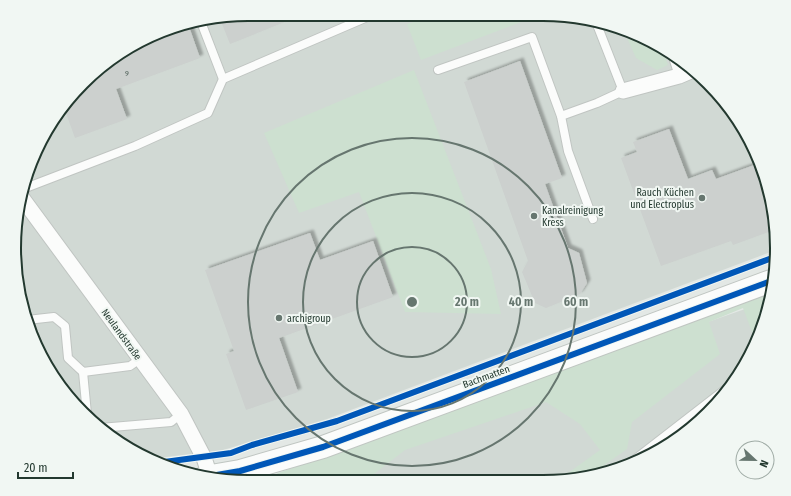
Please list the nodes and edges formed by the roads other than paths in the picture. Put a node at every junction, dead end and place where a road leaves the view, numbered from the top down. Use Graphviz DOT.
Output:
graph roads {
  1 [pos="358,21"];
  2 [pos="202,25"];
  3 [pos="598,28"];
  4 [pos="438,70"];
  5 [pos="686,73"];
  6 [pos="223,79"];
  7 [pos="623,91"];
  8 [pos="561,116"];
  9 [pos="30,186"];
  10 [pos="25,203"];
  11 [pos="593,219"];
  12 [pos="767,282"];
  13 [pos="33,319"];
  14 [pos="140,359"];
  15 [pos="83,372"];
  16 [pos="708,405"];
  17 [pos="86,408"];
  18 [pos="181,414"];
  19 [pos="109,427"];
  20 [pos="677,431"];
  21 [pos="662,441"];
  22 [pos="207,471"];
  23 [pos="244,475"];
  1 -- 6 [label="lane"];
  2 -- 6 [label="lane"];
  3 -- 7 [label="lane"];
  4 -- 8 [label="lane"];
  5 -- 7 [label="street"];
  6 -- 9 [label="lane"];
  7 -- 8 [label="lane"];
  8 -- 11 [label="lane"];
  10 -- 14 [label="street, Neulandstraße"];
  12 -- 23 [label="street, Bachmatten"];
  13 -- 15 [label="lane"];
  14 -- 15 [label="lane"];
  14 -- 18 [label="street, Neulandstraße"];
  15 -- 17 [label="lane"];
  16 -- 20 [label="lane"];
  18 -- 19 [label="lane"];
  18 -- 22 [label="street, Neulandstraße"];
  20 -- 21 [label="lane"];
}
